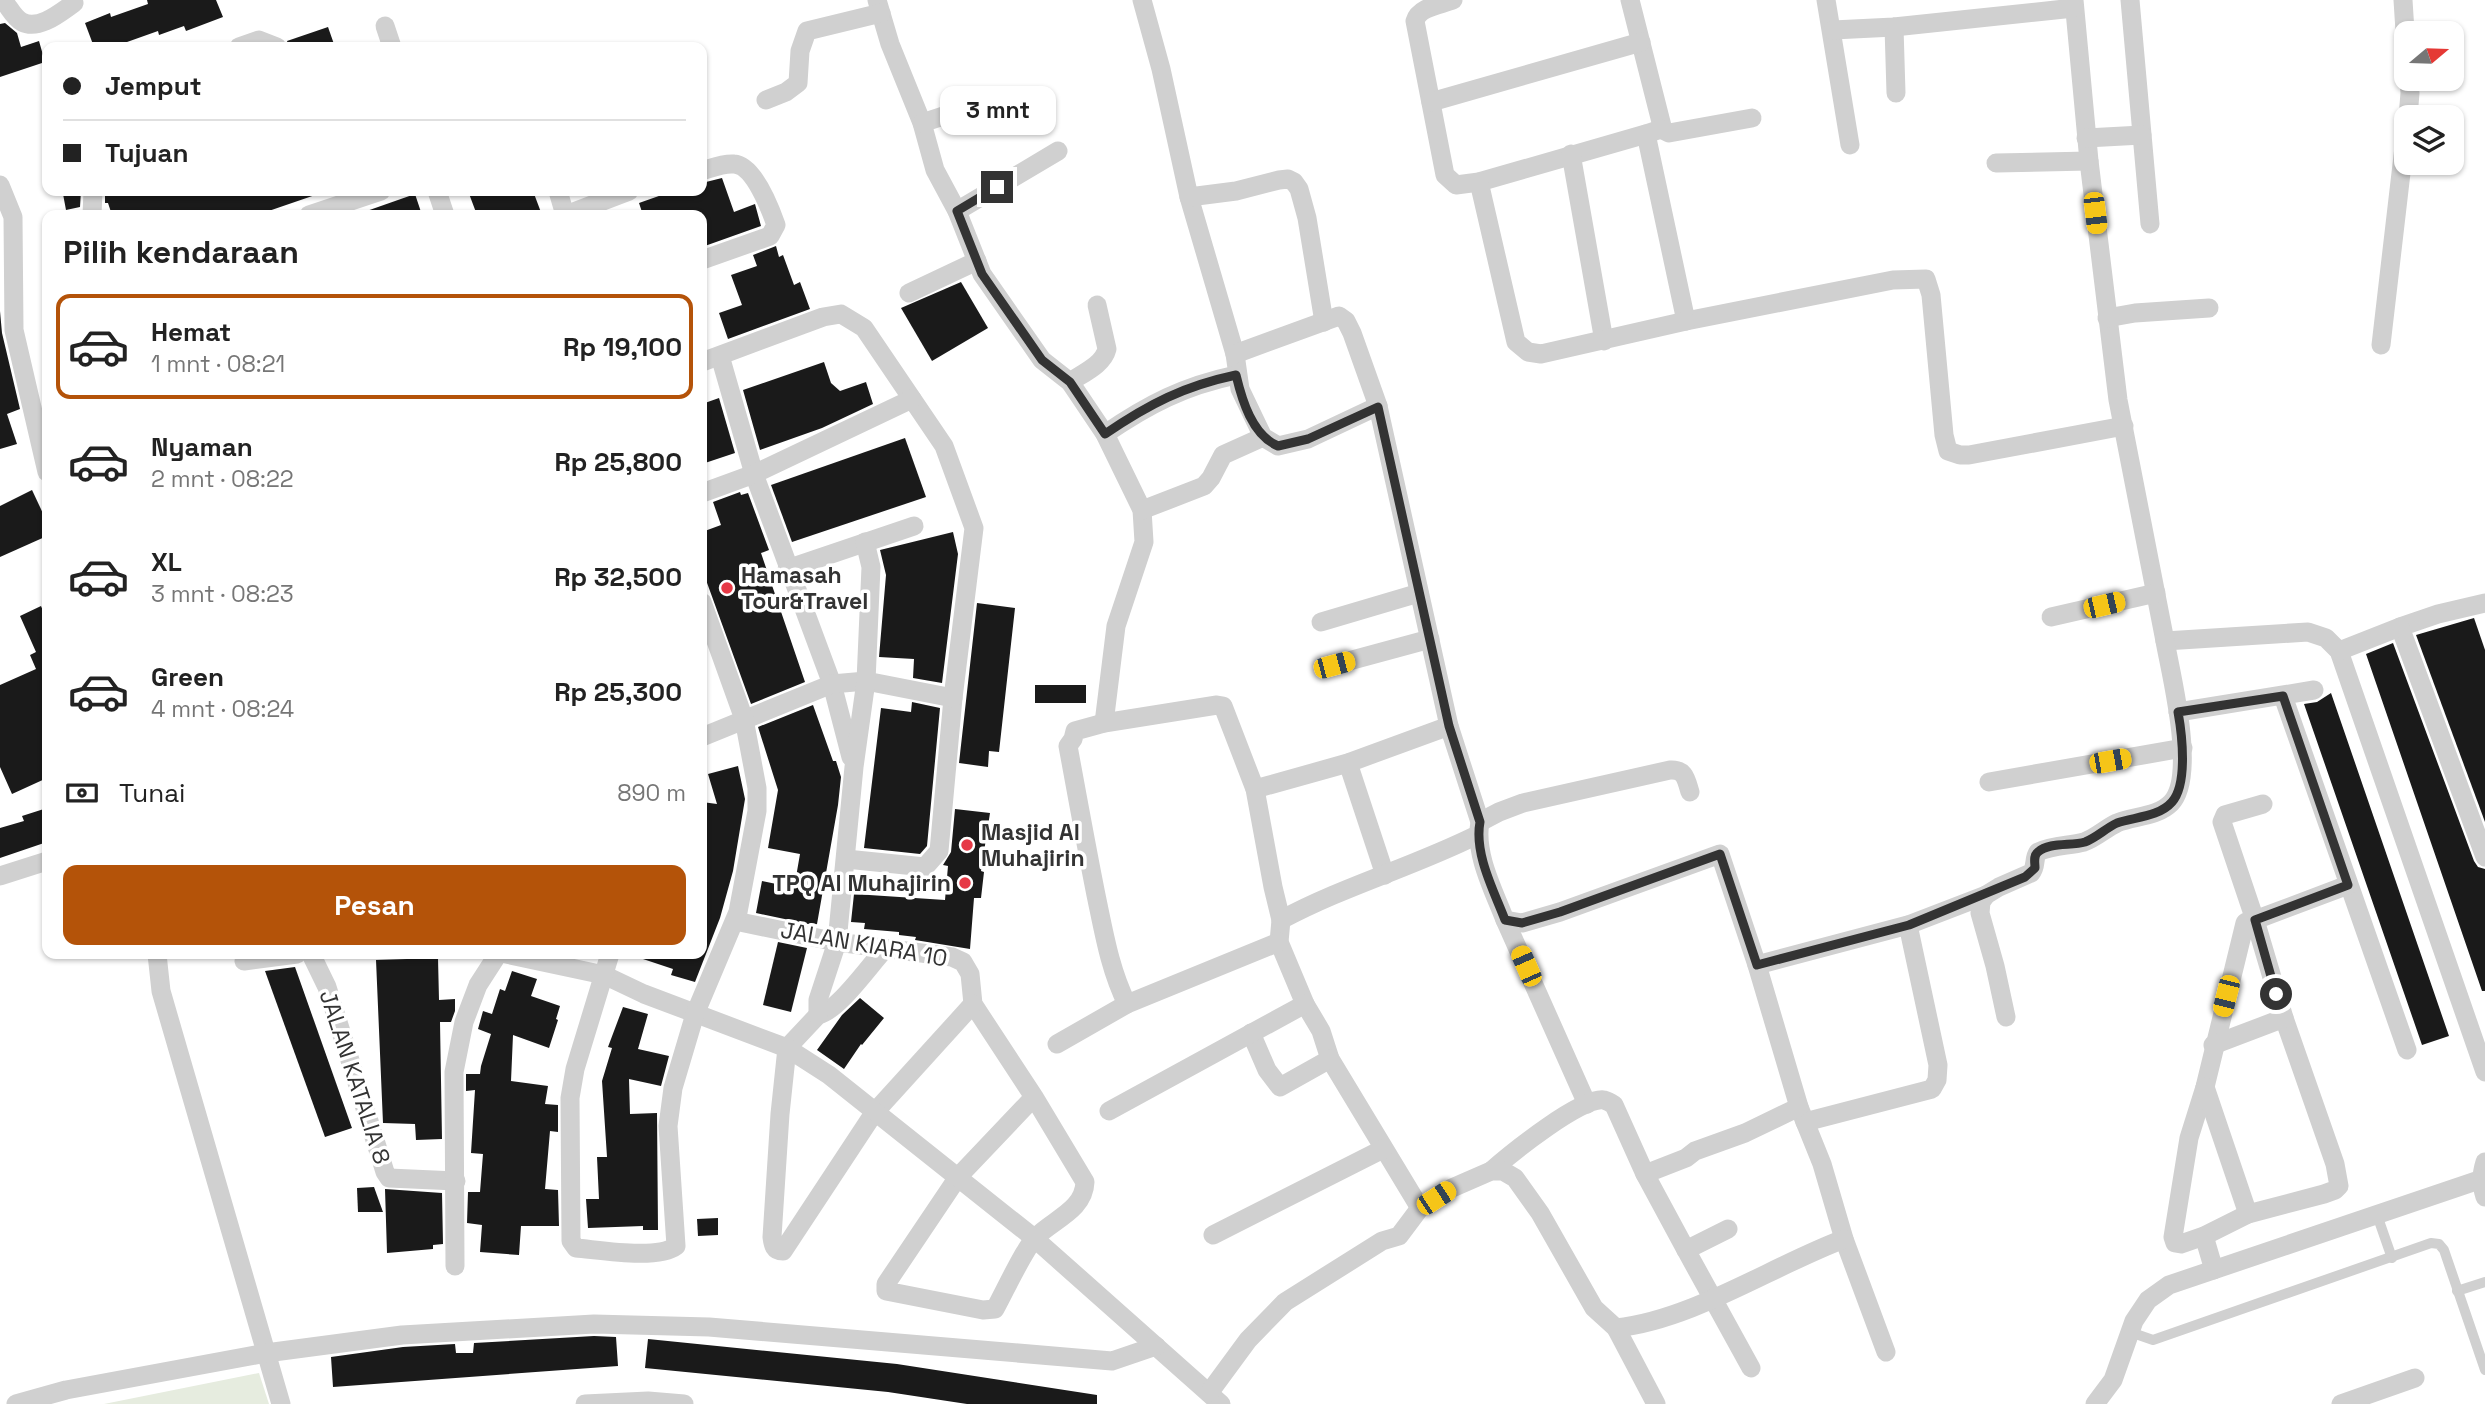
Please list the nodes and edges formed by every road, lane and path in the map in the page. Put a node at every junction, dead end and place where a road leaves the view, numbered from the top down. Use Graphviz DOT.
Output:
graph roads {
  1 [pos="3,0"];
  2 [pos="1142,0"];
  3 [pos="1453,0"];
  4 [pos="1630,0"];
  5 [pos="1826,0"];
  6 [pos="2130,0"];
  7 [pos="2403,0"];
  8 [pos="74,3"];
  9 [pos="2074,4"];
  10 [pos="879,7"];
  11 [pos="2404,21"];
  12 [pos="385,26"];
  13 [pos="1894,27"];
  14 [pos="1833,30"];
  15 [pos="390,42"];
  16 [pos="1642,42"];
  17 [pos="1896,93"];
  18 [pos="995,99"];
  19 [pos="766,100"];
  20 [pos="1431,102"];
  21 [pos="1752,118"];
  22 [pos="922,124"];
  23 [pos="1653,132"];
  24 [pos="2142,135"];
  25 [pos="2086,138"];
  26 [pos="1850,145"];
  27 [pos="1058,151"];
  28 [pos="1572,154"];
  29 [pos="2089,160"];
  30 [pos="1996,163"];
  31 [pos="707,170"];
  32 [pos="2401,175"];
  33 [pos="1479,181"];
  34 [pos="0,185"];
  35 [pos="362,196"];
  36 [pos="616,196"];
  37 [pos="1189,197"];
  38 [pos="332,204"];
  39 [pos="579,210"];
  40 [pos="957,211"];
  41 [pos="2150,224"];
  42 [pos="707,258"];
  43 [pos="977,261"];
  44 [pos="909,293"];
  45 [pos="1097,305"];
  46 [pos="2209,308"];
  47 [pos="2107,318"];
  48 [pos="1686,321"];
  49 [pos="1324,322"];
  50 [pos="1604,341"];
  51 [pos="2381,345"];
  52 [pos="1235,354"];
  53 [pos="711,359"];
  54 [pos="1236,375"];
  55 [pos="1070,382"];
  56 [pos="912,399"];
  57 [pos="1378,407"];
  58 [pos="2124,426"];
  59 [pos="1105,434"];
  60 [pos="1263,437"];
  61 [pos="42,450"];
  62 [pos="754,474"];
  63 [pos="707,490"];
  64 [pos="1142,510"];
  65 [pos="914,526"];
  66 [pos="865,542"];
  67 [pos="787,569"];
  68 [pos="1419,593"];
  69 [pos="2156,593"];
  70 [pos="2485,603"];
  71 [pos="707,616"];
  72 [pos="2051,617"];
  73 [pos="1321,622"];
  74 [pos="2400,627"];
  75 [pos="1430,639"];
  76 [pos="2165,641"];
  77 [pos="2339,651"];
  78 [pos="1334,665"];
  79 [pos="866,681"];
  80 [pos="832,684"];
  81 [pos="2314,691"];
  82 [pos="2283,696"];
  83 [pos="953,698"];
  84 [pos="2178,712"];
  85 [pos="744,719"];
  86 [pos="1104,723"];
  87 [pos="1449,726"];
  88 [pos="707,735"];
  89 [pos="2183,748"];
  90 [pos="1348,763"];
  91 [pos="854,767"];
  92 [pos="1989,782"];
  93 [pos="1255,789"];
  94 [pos="1690,792"];
  95 [pos="2263,804"];
  96 [pos="1479,829"];
  97 [pos="2485,857"];
  98 [pos="846,859"];
  99 [pos="42,863"];
  100 [pos="1385,875"];
  101 [pos="0,876"];
  102 [pos="2348,885"];
  103 [pos="1986,895"];
  104 [pos="1281,920"];
  105 [pos="1505,920"];
  106 [pos="2255,920"];
  107 [pos="735,921"];
  108 [pos="1909,925"];
  109 [pos="837,942"];
  110 [pos="1279,942"];
  111 [pos="884,950"];
  112 [pos="158,959"];
  113 [pos="259,959"];
  114 [pos="313,959"];
  115 [pos="495,959"];
  116 [pos="529,959"];
  117 [pos="609,959"];
  118 [pos="244,961"];
  119 [pos="1757,965"];
  120 [pos="604,975"];
  121 [pos="973,1003"];
  122 [pos="1127,1004"];
  123 [pos="1305,1004"];
  124 [pos="695,1014"];
  125 [pos="818,1015"];
  126 [pos="2006,1017"];
  127 [pos="2284,1018"];
  128 [pos="1251,1034"];
  129 [pos="1057,1044"];
  130 [pos="2213,1045"];
  131 [pos="787,1048"];
  132 [pos="2407,1050"];
  133 [pos="1330,1059"];
  134 [pos="2485,1072"];
  135 [pos="2205,1087"];
  136 [pos="1034,1097"];
  137 [pos="1587,1104"];
  138 [pos="1109,1111"];
  139 [pos="874,1113"];
  140 [pos="1802,1114"];
  141 [pos="1383,1149"];
  142 [pos="1491,1171"];
  143 [pos="1646,1174"];
  144 [pos="958,1177"];
  145 [pos="2484,1179"];
  146 [pos="456,1181"];
  147 [pos="1420,1208"];
  148 [pos="2248,1214"];
  149 [pos="2377,1215"];
  150 [pos="1728,1229"];
  151 [pos="1213,1235"];
  152 [pos="2204,1236"];
  153 [pos="1034,1238"];
  154 [pos="1844,1239"];
  155 [pos="1686,1251"];
  156 [pos="2392,1258"];
  157 [pos="455,1266"];
  158 [pos="2214,1270"];
  159 [pos="2485,1282"];
  160 [pos="2457,1291"];
  161 [pos="1713,1298"];
  162 [pos="1616,1328"];
  163 [pos="2130,1332"];
  164 [pos="1156,1346"];
  165 [pos="1886,1352"];
  166 [pos="266,1353"];
  167 [pos="1751,1368"];
  168 [pos="2485,1370"];
  169 [pos="2415,1378"];
  170 [pos="1215,1399"];
  171 [pos="648,1402"];
  172 [pos="2351,1402"];
  173 [pos="624,1403"];
  174 [pos="16,1404"];
  175 [pos="281,1404"];
  176 [pos="585,1404"];
  177 [pos="684,1404"];
  178 [pos="1656,1404"];
  179 [pos="2095,1404"];
  1 -- 8 [label="street"];
  2 -- 37 [label="street"];
  3 -- 20 [label="street"];
  4 -- 16 [label="street"];
  5 -- 14 [label="street"];
  6 -- 24 [label="street"];
  7 -- 11 [label="street"];
  9 -- 13 [label="street"];
  9 -- 25 [label="street"];
  10 -- 19 [label="street"];
  10 -- 22 [label="street"];
  12 -- 15 [label="street"];
  13 -- 14 [label="street"];
  13 -- 17 [label="street"];
  14 -- 26 [label="street"];
  16 -- 20 [label="street"];
  16 -- 23 [label="street"];
  18 -- 22 [label="street"];
  20 -- 33 [label="street"];
  21 -- 23 [label="street"];
  22 -- 40 [label="street"];
  23 -- 28 [label="street"];
  23 -- 48 [label="street"];
  24 -- 25 [label="street"];
  24 -- 41 [label="street"];
  25 -- 29 [label="street"];
  27 -- 40 [label="street"];
  28 -- 33 [label="street"];
  28 -- 50 [label="street"];
  29 -- 30 [label="street"];
  29 -- 47 [label="street"];
  31 -- 42 [label="street"];
  32 -- 51 [label="street"];
  33 -- 50 [label="street"];
  34 -- 61 [label="street"];
  35 -- 38 [label="street"];
  36 -- 39 [label="street"];
  37 -- 49 [label="street"];
  37 -- 52 [label="street"];
  40 -- 43 [label="street"];
  43 -- 44 [label="street"];
  43 -- 55 [label="street"];
  45 -- 55 [label="street"];
  46 -- 47 [label="street"];
  47 -- 58 [label="street"];
  48 -- 50 [label="street"];
  48 -- 58 [label="street"];
  49 -- 52 [label="street"];
  49 -- 57 [label="street"];
  52 -- 54 [label="street"];
  53 -- 56 [label="street"];
  53 -- 62 [label="street"];
  54 -- 59 [label="street"];
  54 -- 60 [label="street"];
  55 -- 59 [label="street"];
  56 -- 62 [label="street"];
  56 -- 83 [label="street"];
  57 -- 60 [label="street"];
  57 -- 68 [label="street"];
  58 -- 69 [label="street"];
  59 -- 64 [label="street"];
  60 -- 64 [label="street"];
  62 -- 63 [label="street"];
  62 -- 67 [label="street"];
  64 -- 86 [label="street"];
  65 -- 66 [label="street"];
  66 -- 67 [label="street"];
  66 -- 79 [label="street"];
  67 -- 80 [label="street"];
  68 -- 73 [label="street"];
  68 -- 75 [label="street"];
  69 -- 72 [label="street"];
  69 -- 76 [label="street"];
  70 -- 74 [label="street"];
  71 -- 85 [label="street"];
  74 -- 77 [label="street"];
  74 -- 97 [label="street"];
  75 -- 78 [label="street"];
  75 -- 87 [label="street"];
  76 -- 77 [label="street"];
  76 -- 84 [label="street"];
  77 -- 134 [label="street"];
  79 -- 80 [label="street"];
  79 -- 83 [label="street"];
  79 -- 91 [label="street"];
  80 -- 85 [label="street"];
  80 -- 91 [label="street"];
  81 -- 82 [label="street"];
  82 -- 84 [label="street"];
  82 -- 102 [label="street"];
  83 -- 98 [label="street"];
  84 -- 89 [label="street"];
  85 -- 88 [label="street"];
  85 -- 107 [label="street"];
  86 -- 93 [label="street"];
  86 -- 122 [label="street"];
  87 -- 90 [label="street"];
  87 -- 96 [label="street"];
  89 -- 92 [label="street"];
  89 -- 103 [label="street"];
  90 -- 93 [label="street"];
  90 -- 100 [label="street"];
  91 -- 98 [label="street"];
  93 -- 104 [label="street"];
  94 -- 96 [label="street"];
  95 -- 106 [label="street"];
  96 -- 100 [label="street"];
  96 -- 105 [label="street"];
  98 -- 109 [label="street"];
  99 -- 101 [label="street"];
  100 -- 104 [label="street"];
  102 -- 106 [label="street"];
  102 -- 132 [label="street"];
  103 -- 108 [label="street"];
  103 -- 126 [label="street"];
  104 -- 110 [label="street"];
  105 -- 119 [label="street"];
  105 -- 137 [label="street"];
  106 -- 127 [label="street"];
  106 -- 130 [label="street"];
  107 -- 109 [label="street, JALAN KIARA 10"];
  107 -- 124 [label="street"];
  108 -- 119 [label="street"];
  108 -- 140 [label="street"];
  109 -- 111 [label="street, JALAN KIARA 10"];
  109 -- 125 [label="street"];
  110 -- 122 [label="street"];
  110 -- 123 [label="street"];
  111 -- 121 [label="street, JALAN KIARA 10"];
  111 -- 125 [label="street"];
  112 -- 166 [label="street"];
  113 -- 118 [label="street"];
  114 -- 146 [label="street, JALAN KATALIA 8"];
  115 -- 146 [label="street"];
  116 -- 120 [label="street"];
  117 -- 120 [label="street"];
  119 -- 140 [label="street"];
  120 -- 124 [label="street"];
  120 -- 124 [label="street"];
  121 -- 136 [label="street, JALAN KIARA 10"];
  121 -- 139 [label="street"];
  122 -- 129 [label="street"];
  123 -- 128 [label="street"];
  123 -- 133 [label="street"];
  124 -- 131 [label="street"];
  125 -- 131 [label="street"];
  127 -- 130 [label="street"];
  127 -- 148 [label="street"];
  128 -- 133 [label="street"];
  128 -- 138 [label="street"];
  130 -- 135 [label="street"];
  131 -- 139 [label="street"];
  131 -- 139 [label="street"];
  133 -- 141 [label="street"];
  135 -- 148 [label="street"];
  135 -- 152 [label="street"];
  136 -- 144 [label="street, JALAN KIARA 10"];
  136 -- 153 [label="street, JALAN KIARA 10"];
  137 -- 142 [label="street"];
  137 -- 143 [label="street"];
  139 -- 144 [label="street"];
  140 -- 143 [label="street"];
  140 -- 154 [label="street"];
  141 -- 147 [label="street"];
  141 -- 151 [label="street"];
  142 -- 147 [label="street"];
  142 -- 162 [label="street"];
  143 -- 155 [label="street"];
  144 -- 153 [label="street"];
  144 -- 153 [label="street, JALAN KIARA 10"];
  145 -- 149 [label="street"];
  146 -- 157 [label="street"];
  147 -- 170 [label="street"];
  148 -- 152 [label="street"];
  149 -- 156 [label="lane"];
  149 -- 158 [label="street"];
  150 -- 155 [label="street"];
  152 -- 158 [label="street"];
  153 -- 164 [label="street"];
  154 -- 161 [label="street"];
  154 -- 165 [label="street"];
  155 -- 161 [label="street"];
  156 -- 160 [label="lane"];
  156 -- 163 [label="lane"];
  158 -- 163 [label="street"];
  159 -- 160 [label="lane"];
  160 -- 168 [label="lane"];
  161 -- 162 [label="street"];
  161 -- 167 [label="street"];
  162 -- 178 [label="street"];
  163 -- 179 [label="street"];
  164 -- 166 [label="street"];
  164 -- 170 [label="street"];
  166 -- 174 [label="street"];
  166 -- 175 [label="street"];
  169 -- 172 [label="street"];
  171 -- 173 [label="street"];
  171 -- 177 [label="street"];
  173 -- 176 [label="street"];
}
